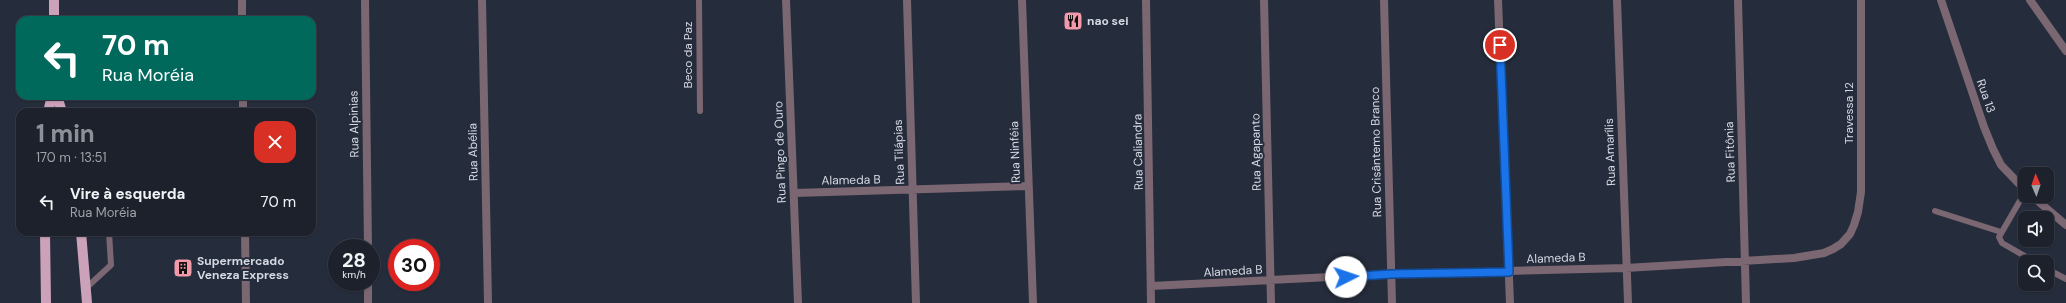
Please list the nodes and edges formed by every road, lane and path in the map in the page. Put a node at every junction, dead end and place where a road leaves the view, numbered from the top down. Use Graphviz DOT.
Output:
graph roads {
  1 [pos="54,0"];
  2 [pos="242,0"];
  3 [pos="365,0"];
  4 [pos="482,0"];
  5 [pos="699,0"];
  6 [pos="786,0"];
  7 [pos="907,0"];
  8 [pos="1022,0"];
  9 [pos="1146,0"];
  10 [pos="1264,0"];
  11 [pos="1384,0"];
  12 [pos="1498,0"];
  13 [pos="1617,0"];
  14 [pos="1738,0"];
  15 [pos="1861,0"];
  16 [pos="1941,0"];
  17 [pos="2030,0"];
  18 [pos="54,16"];
  19 [pos="242,16"];
  20 [pos="2063,42"];
  21 [pos="2066,51"];
  22 [pos="700,111"];
  23 [pos="2018,183"];
  24 [pos="1028,186"];
  25 [pos="912,190"];
  26 [pos="794,194"];
  27 [pos="2018,203"];
  28 [pos="2040,203"];
  29 [pos="1935,210"];
  30 [pos="1854,225"];
  31 [pos="2066,225"];
  32 [pos="2000,234"];
  33 [pos="45,236"];
  34 [pos="81,236"];
  35 [pos="110,236"];
  36 [pos="245,236"];
  37 [pos="368,239"];
  38 [pos="2023,255"];
  39 [pos="1745,262"];
  40 [pos="1626,268"];
  41 [pos="1509,272"];
  42 [pos="2054,273"];
  43 [pos="1391,274"];
  44 [pos="2066,279"];
  45 [pos="1270,281"];
  46 [pos="1151,286"];
  47 [pos="86,288"];
  48 [pos="368,291"];
  49 [pos="46,303"];
  50 [pos="88,303"];
  51 [pos="246,303"];
  52 [pos="368,303"];
  53 [pos="488,303"];
  54 [pos="798,303"];
  55 [pos="916,303"];
  56 [pos="1033,303"];
  57 [pos="1151,303"];
  58 [pos="1270,303"];
  59 [pos="1392,303"];
  60 [pos="1510,303"];
  61 [pos="1628,303"];
  62 [pos="1746,303"];
  1 -- 18 [label="main road"];
  2 -- 19 [label="street"];
  3 -- 37 [label="street, Rua Alpinias"];
  4 -- 53 [label="street, Rua Abélia"];
  5 -- 22 [label="lane, Beco da Paz"];
  6 -- 26 [label="street, Rua Pingo de Ouro"];
  7 -- 25 [label="street, Rua Tilápias"];
  8 -- 24 [label="street, Rua Ninféia"];
  9 -- 46 [label="street, Rua Caliandra"];
  10 -- 45 [label="street, Rua Agapanto"];
  11 -- 43 [label="street, Rua Crisântemo Branco"];
  12 -- 41 [label="street"];
  13 -- 40 [label="street, Rua Amarílis"];
  14 -- 39 [label="street, Rua Fitônia"];
  15 -- 30 [label="street, Travessa 12"];
  16 -- 23 [label="street, Rua 13"];
  17 -- 20 [label="street"];
  20 -- 21 [label="street"];
  24 -- 25 [label="street, Alameda B"];
  24 -- 56 [label="street, Rua Ninféia"];
  25 -- 26 [label="street, Alameda B"];
  25 -- 55 [label="street, Rua Tilápias"];
  26 -- 54 [label="street, Rua Pingo de Ouro"];
  27 -- 32 [label="lane"];
  28 -- 31 [label="street"];
  29 -- 32 [label="lane"];
  30 -- 39 [label="street, Alameda B"];
  32 -- 38 [label="lane"];
  33 -- 49 [label="main road"];
  34 -- 47 [label="main road"];
  35 -- 47 [label="lane"];
  36 -- 51 [label="street"];
  39 -- 40 [label="street, Alameda B"];
  39 -- 62 [label="street, Rua Fitônia"];
  40 -- 41 [label="street, Alameda B"];
  40 -- 61 [label="street, Rua Amarílis"];
  41 -- 43 [label="street, Alameda B"];
  41 -- 60 [label="street"];
  42 -- 44 [label="lane"];
  43 -- 45 [label="street, Alameda B"];
  43 -- 59 [label="street, Rua Crisântemo Branco"];
  45 -- 46 [label="street, Alameda B"];
  45 -- 58 [label="street, Rua Agapanto"];
  46 -- 57 [label="street, Rua Caliandra"];
  47 -- 50 [label="main road"];
  48 -- 52 [label="street"];
}
